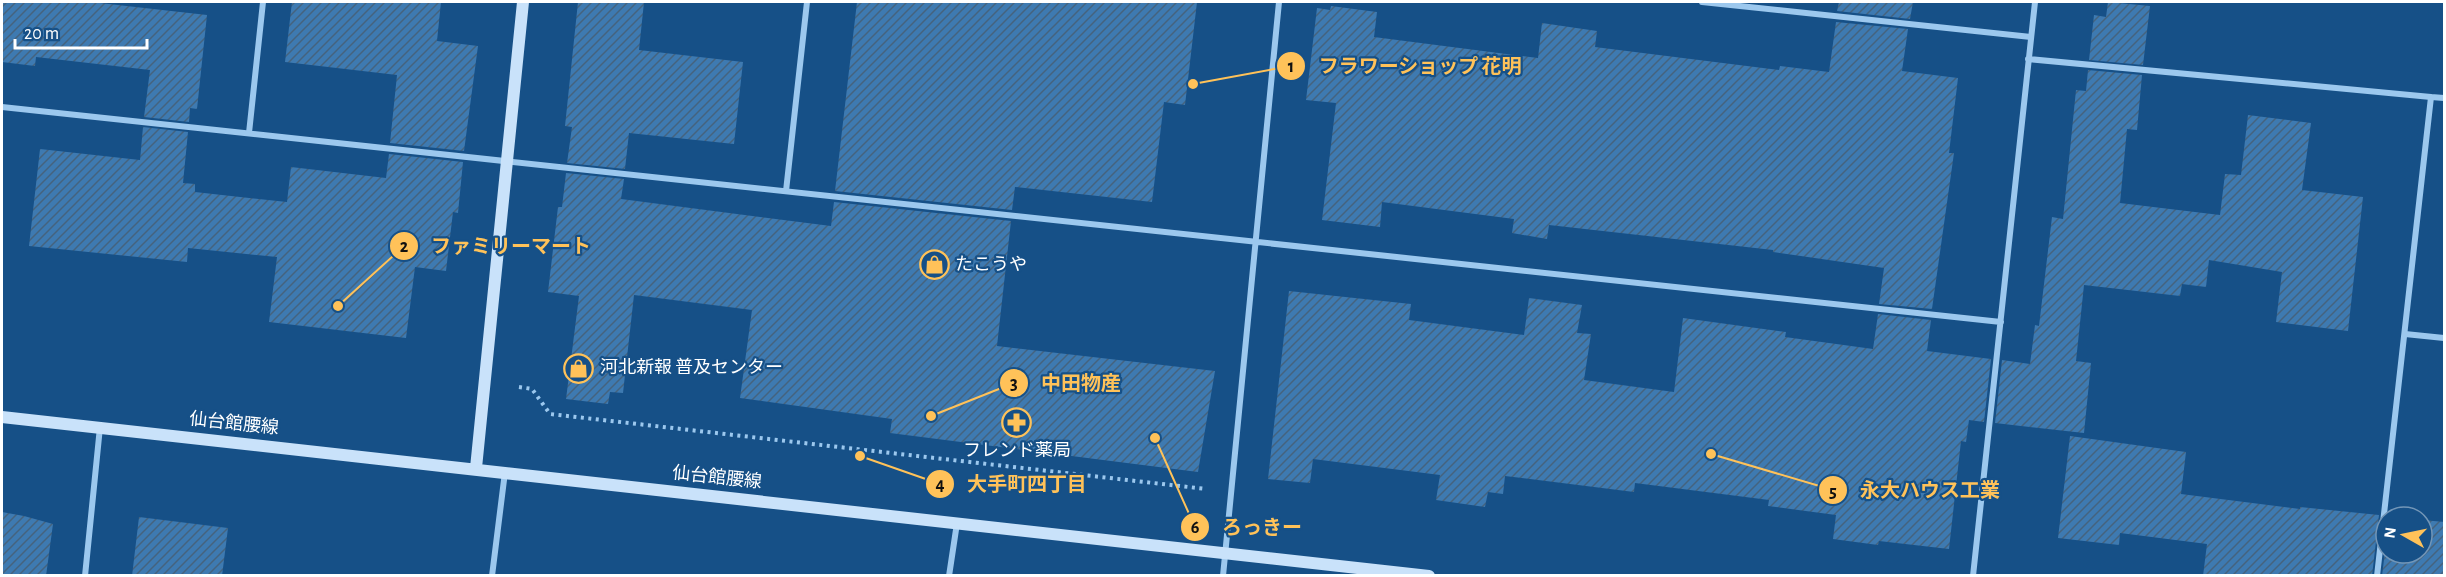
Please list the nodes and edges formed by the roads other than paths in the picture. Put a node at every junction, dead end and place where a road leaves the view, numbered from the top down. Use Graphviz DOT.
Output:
graph roads {
  1 [pos="263,2"];
  2 [pos="524,2"];
  3 [pos="807,2"];
  4 [pos="1280,2"];
  5 [pos="1702,2"];
  6 [pos="2035,2"];
  7 [pos="2031,38"];
  8 [pos="2028,59"];
  9 [pos="2431,97"];
  10 [pos="2445,98"];
  11 [pos="2,107"];
  12 [pos="249,134"];
  13 [pos="507,161"];
  14 [pos="786,191"];
  15 [pos="1255,241"];
  16 [pos="2001,321"];
  17 [pos="2405,334"];
  18 [pos="2445,338"];
  19 [pos="2,417"];
  20 [pos="100,427"];
  21 [pos="476,468"];
  22 [pos="505,471"];
  23 [pos="957,523"];
  24 [pos="1225,553"];
  25 [pos="85,576"];
  26 [pos="492,576"];
  27 [pos="949,576"];
  28 [pos="1223,576"];
  29 [pos="1429,576"];
  30 [pos="1973,576"];
  31 [pos="2378,576"];
  1 -- 12 [label="street"];
  2 -- 13 [label="main road"];
  3 -- 14 [label="street"];
  4 -- 15 [label="street"];
  5 -- 7 [label="street"];
  6 -- 7 [label="street"];
  7 -- 8 [label="street"];
  8 -- 9 [label="street"];
  8 -- 16 [label="street"];
  9 -- 10 [label="street"];
  9 -- 17 [label="street"];
  11 -- 12 [label="street"];
  12 -- 13 [label="street"];
  13 -- 14 [label="street"];
  13 -- 21 [label="main road"];
  14 -- 15 [label="street"];
  15 -- 16 [label="street"];
  15 -- 24 [label="street"];
  16 -- 30 [label="street"];
  17 -- 18 [label="street"];
  17 -- 31 [label="street"];
  19 -- 20 [label="main road, 仙台館腰線"];
  20 -- 21 [label="main road, 仙台館腰線"];
  20 -- 25 [label="street"];
  21 -- 22 [label="main road, 仙台館腰線"];
  22 -- 23 [label="main road, 仙台館腰線"];
  22 -- 26 [label="street"];
  23 -- 24 [label="main road, 仙台館腰線"];
  23 -- 27 [label="street"];
  24 -- 28 [label="street"];
  24 -- 29 [label="main road, 仙台館腰線"];
}
